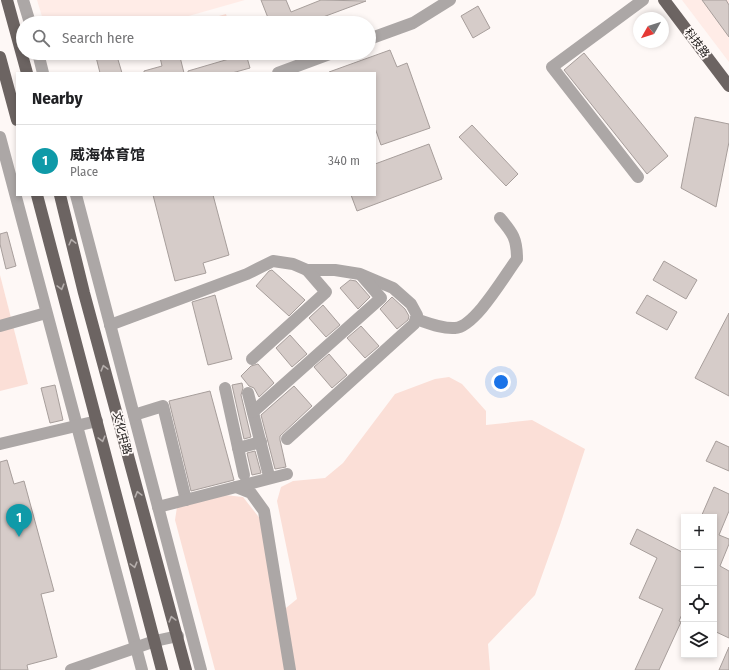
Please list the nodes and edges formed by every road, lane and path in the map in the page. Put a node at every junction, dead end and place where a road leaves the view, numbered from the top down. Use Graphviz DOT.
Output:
graph roads {
  1 [pos="8,0"];
  2 [pos="24,0"];
  3 [pos="450,0"];
  4 [pos="643,0"];
  5 [pos="664,0"];
  6 [pos="28,16"];
  7 [pos="16,31"];
  8 [pos="376,36"];
  9 [pos="0,56"];
  10 [pos="24,60"];
  11 [pos="40,60"];
  12 [pos="313,60"];
  13 [pos="27,72"];
  14 [pos="43,72"];
  15 [pos="281,72"];
  16 [pos="729,86"];
  17 [pos="16,116"];
  18 [pos="0,137"];
  19 [pos="12,166"];
  20 [pos="638,177"];
  21 [pos="16,183"];
  22 [pos="19,196"];
  23 [pos="36,196"];
  24 [pos="60,196"];
  25 [pos="76,196"];
  26 [pos="500,218"];
  27 [pos="307,270"];
  28 [pos="360,274"];
  29 [pos="46,313"];
  30 [pos="416,319"];
  31 [pos="110,325"];
  32 [pos="0,326"];
  33 [pos="252,359"];
  34 [pos="225,388"];
  35 [pos="248,392"];
  36 [pos="253,412"];
  37 [pos="134,415"];
  38 [pos="97,421"];
  39 [pos="76,426"];
  40 [pos="287,439"];
  41 [pos="260,442"];
  42 [pos="0,444"];
  43 [pos="238,448"];
  44 [pos="268,472"];
  45 [pos="287,474"];
  46 [pos="244,475"];
  47 [pos="236,487"];
  48 [pos="186,500"];
  49 [pos="158,507"];
  50 [pos="178,636"];
  51 [pos="155,641"];
  52 [pos="136,647"];
  53 [pos="71,670"];
  54 [pos="142,670"];
  55 [pos="162,670"];
  56 [pos="186,670"];
  57 [pos="201,670"];
  58 [pos="290,670"];
  1 -- 7 [label="main road"];
  2 -- 6 [label="street"];
  3 -- 8 [label="street"];
  4 -- 20 [label="street"];
  5 -- 16 [label="main road, 科技路"];
  9 -- 17 [label="main road"];
  10 -- 13 [label="main road"];
  11 -- 14 [label="street"];
  12 -- 15 [label="street"];
  18 -- 19 [label="street"];
  19 -- 21 [label="street"];
  22 -- 29 [label="street"];
  23 -- 38 [label="main road, 文化中路, one-way"];
  50 -- 24 [label="main road, 文化中路, one-way"];
  25 -- 31 [label="street"];
  26 -- 30 [label="street"];
  27 -- 28 [label="street"];
  27 -- 31 [label="street"];
  27 -- 33 [label="street"];
  28 -- 30 [label="street"];
  28 -- 36 [label="street"];
  29 -- 32 [label="street"];
  29 -- 39 [label="street"];
  30 -- 40 [label="street"];
  31 -- 37 [label="street"];
  34 -- 43 [label="street"];
  35 -- 36 [label="street"];
  36 -- 41 [label="street"];
  37 -- 48 [label="street"];
  37 -- 49 [label="street"];
  38 -- 39 [label="street"];
  38 -- 51 [label="main road, 文化中路, one-way"];
  39 -- 42 [label="street"];
  39 -- 52 [label="street"];
  41 -- 43 [label="street"];
  41 -- 44 [label="street"];
  43 -- 46 [label="street"];
  45 -- 47 [label="street"];
  47 -- 48 [label="street"];
  47 -- 58 [label="street"];
  48 -- 49 [label="street"];
  49 -- 57 [label="street"];
  50 -- 51 [label="street"];
  50 -- 56 [label="main road, 文化中路"];
  51 -- 52 [label="street"];
  51 -- 55 [label="main road, 文化中路"];
  52 -- 53 [label="street"];
  52 -- 54 [label="street"];
}
